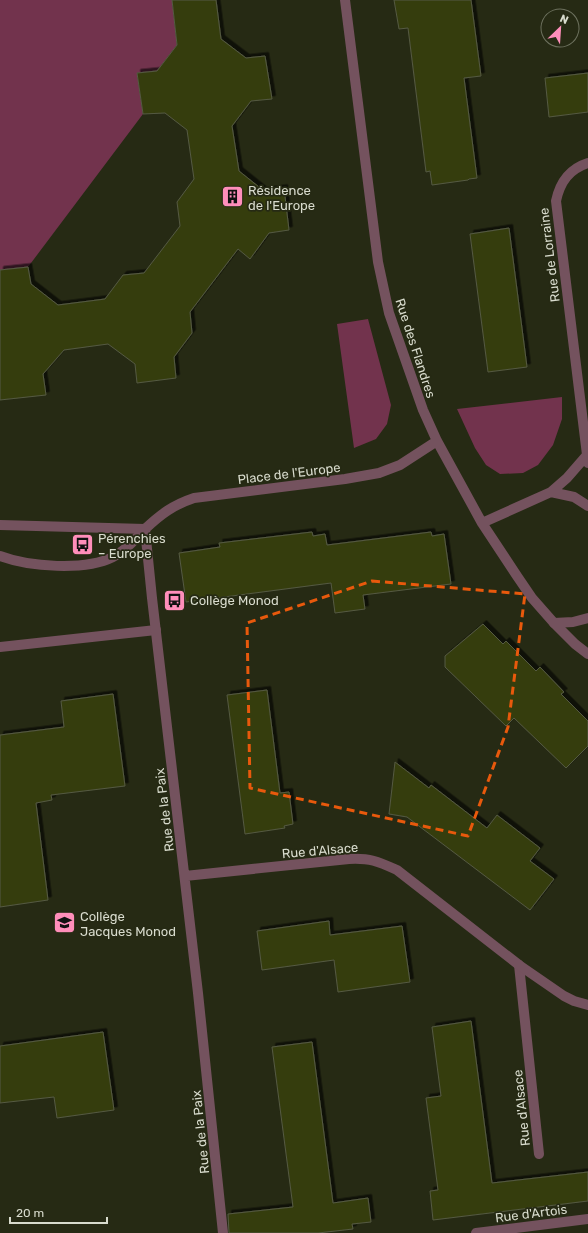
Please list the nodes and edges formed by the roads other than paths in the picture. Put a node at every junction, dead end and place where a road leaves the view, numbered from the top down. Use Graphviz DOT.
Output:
graph roads {
  1 [pos="345,0"];
  2 [pos="588,163"];
  3 [pos="437,441"];
  4 [pos="587,459"];
  5 [pos="551,492"];
  6 [pos="588,506"];
  7 [pos="482,524"];
  8 [pos="0,525"];
  9 [pos="145,529"];
  10 [pos="0,556"];
  11 [pos="588,618"];
  12 [pos="554,623"];
  13 [pos="156,630"];
  14 [pos="0,647"];
  15 [pos="588,654"];
  16 [pos="185,876"];
  17 [pos="519,965"];
  18 [pos="588,1004"];
  19 [pos="539,1154"];
  20 [pos="588,1219"];
  21 [pos="223,1233"];
  22 [pos="476,1233"];
  1 -- 3 [label="street, Rue des Flandres"];
  2 -- 4 [label="street, Rue de Lorraine"];
  3 -- 7 [label="street, Rue des Flandres"];
  3 -- 9 [label="street, Place de l'Europe"];
  4 -- 5 [label="street, Rue de Lorraine"];
  5 -- 6 [label="street"];
  5 -- 7 [label="street, Rue de Lorraine"];
  7 -- 12 [label="street, Rue des Flandres"];
  8 -- 9 [label="street"];
  9 -- 10 [label="street, Place de l'Europe"];
  9 -- 13 [label="street, Rue de la Paix"];
  11 -- 12 [label="street"];
  12 -- 15 [label="street, Rue des Flandres"];
  13 -- 14 [label="street"];
  13 -- 16 [label="street, Rue de la Paix"];
  16 -- 17 [label="street, Rue d'Alsace"];
  16 -- 21 [label="street, Rue de la Paix"];
  17 -- 18 [label="street, Rue d'Alsace"];
  17 -- 19 [label="street, Rue d'Alsace"];
  20 -- 22 [label="street, Rue d'Artois"];
}
